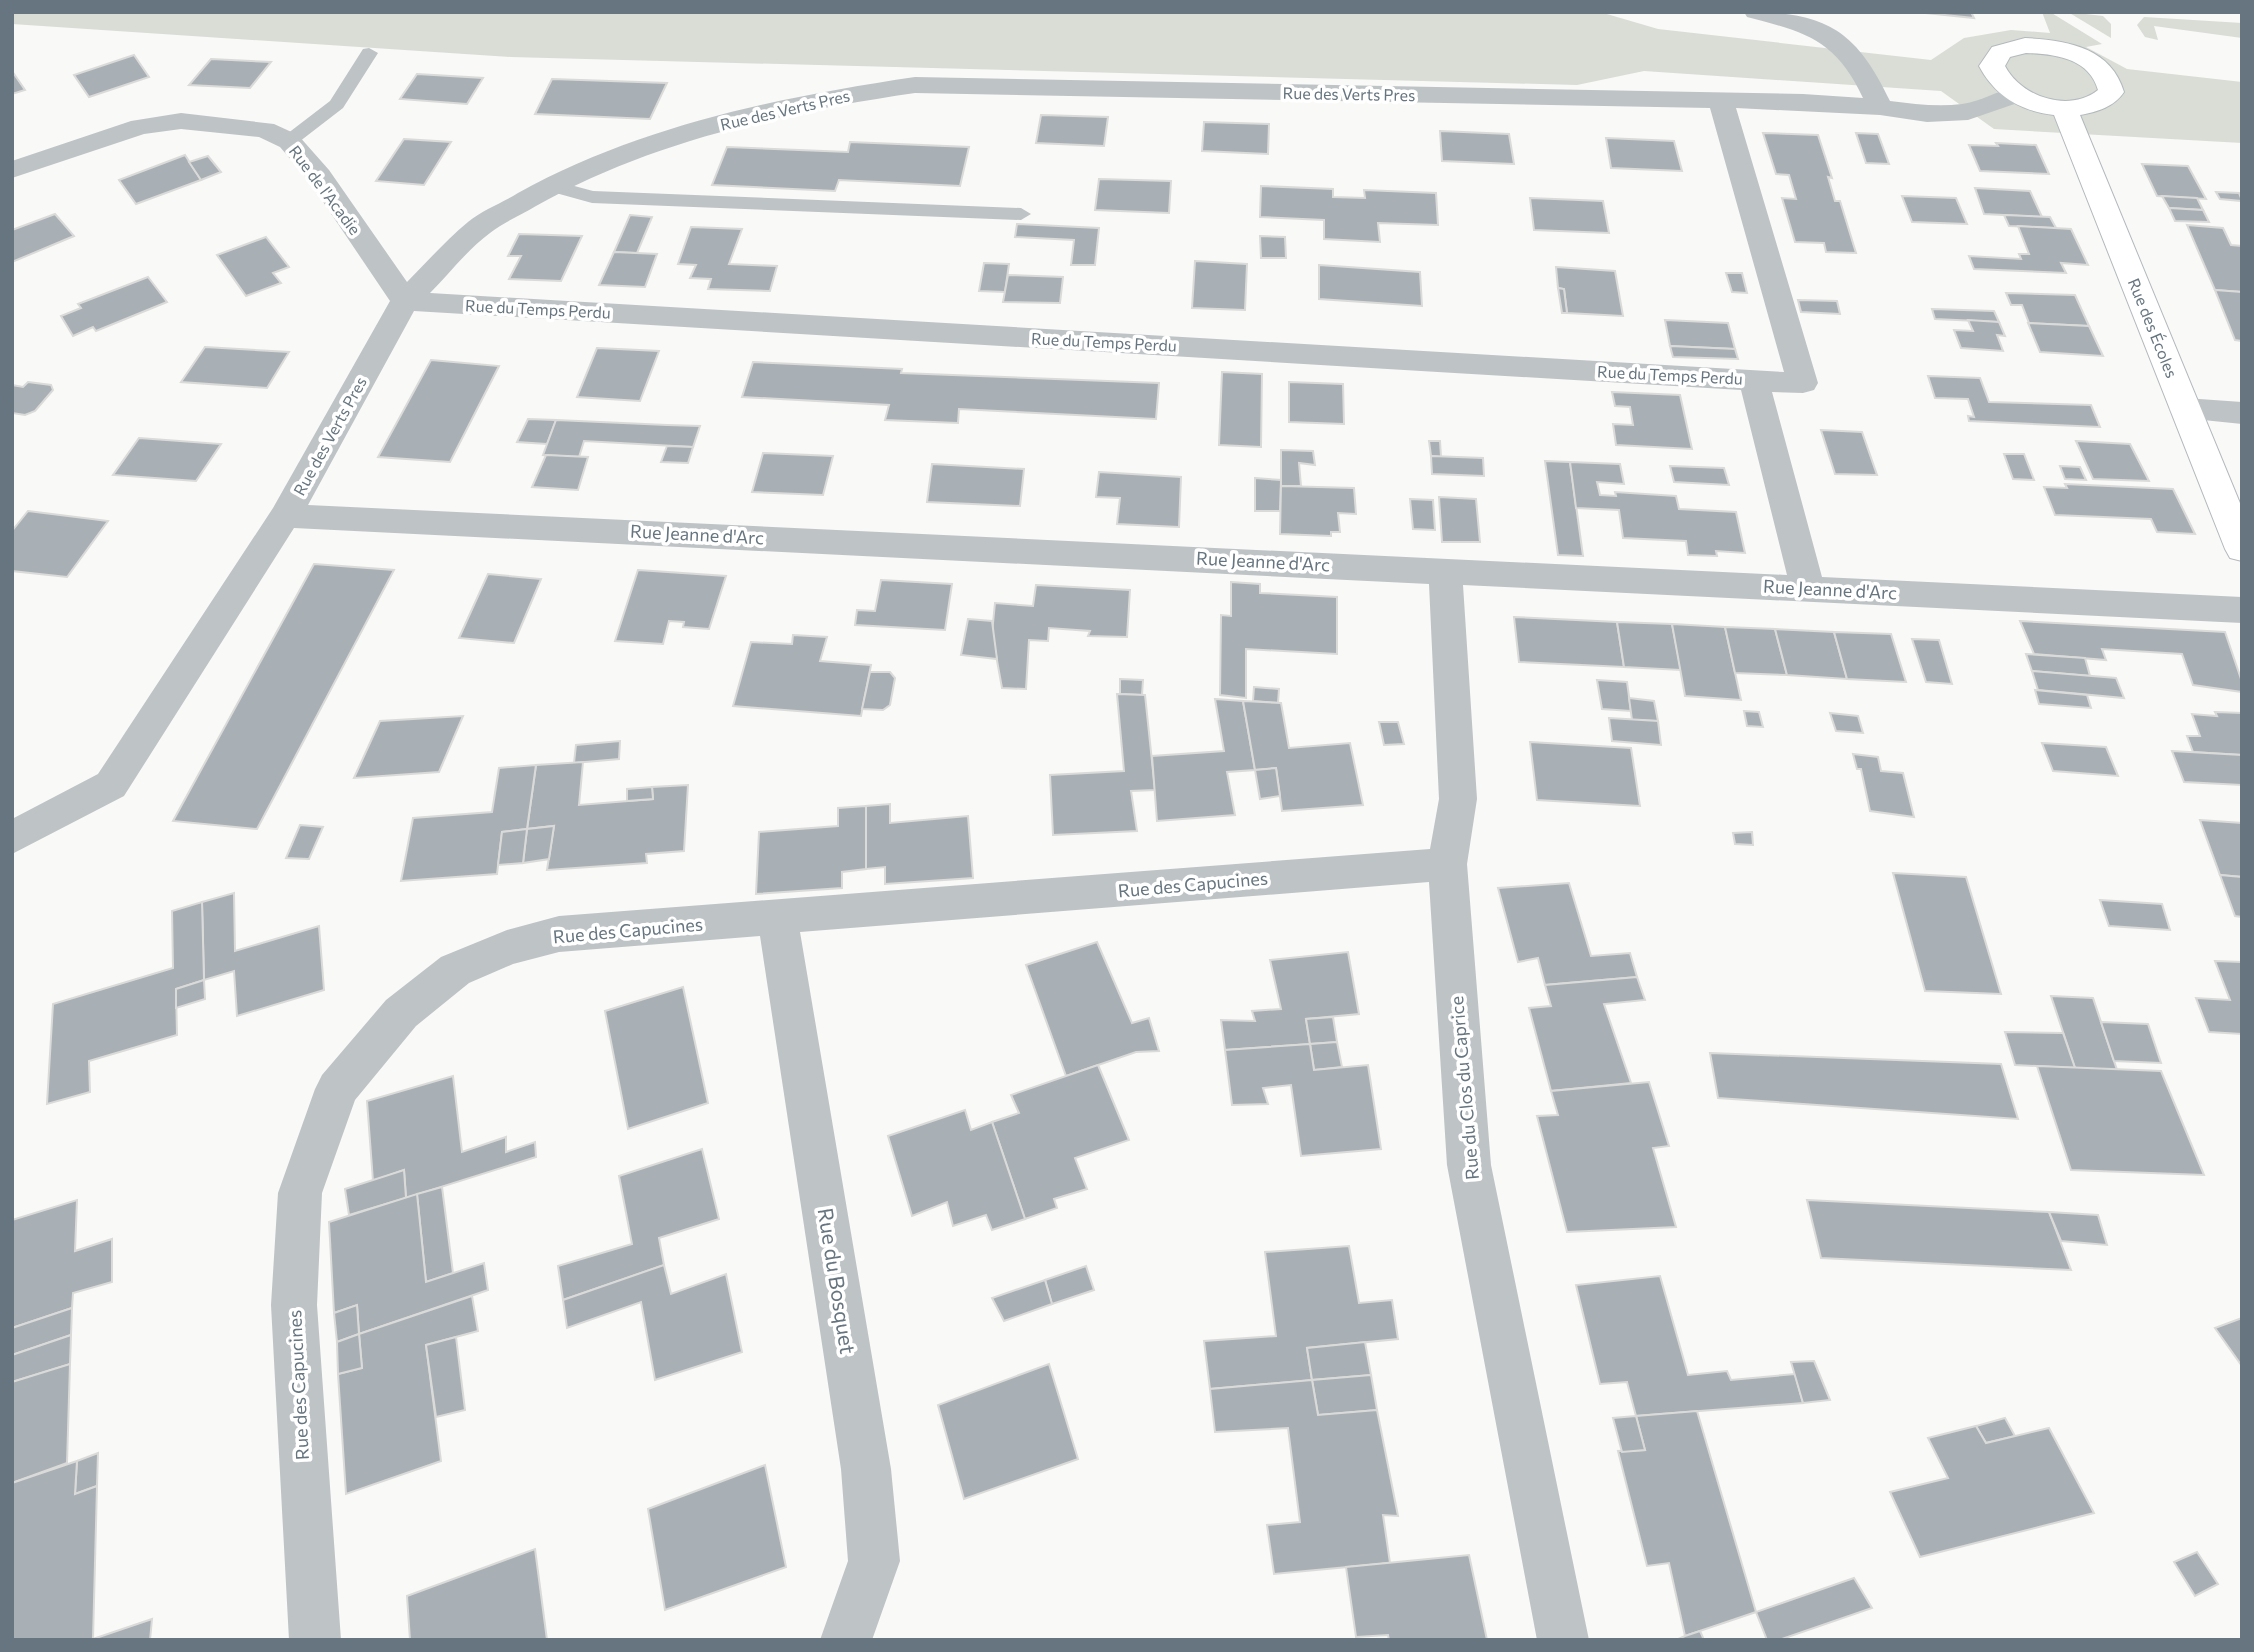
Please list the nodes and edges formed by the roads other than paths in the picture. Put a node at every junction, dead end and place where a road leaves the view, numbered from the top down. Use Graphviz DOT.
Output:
graph roads {
  1 [pos="1756,12"];
  2 [pos="369,53"];
  3 [pos="2017,94"];
  4 [pos="1721,101"];
  5 [pos="1880,107"];
  6 [pos="2064,108"];
  7 [pos="289,141"];
  8 [pos="12,170"];
  9 [pos="552,186"];
  10 [pos="1021,214"];
  11 [pos="405,301"];
  12 [pos="1754,380"];
  13 [pos="2185,409"];
  14 [pos="2242,413"];
  15 [pos="285,516"];
  16 [pos="2242,549"];
  17 [pos="1445,571"];
  18 [pos="1808,590"];
  19 [pos="2242,610"];
  20 [pos="12,838"];
  21 [pos="1447,864"];
  22 [pos="778,919"];
  23 [pos="315,1640"];
  24 [pos="846,1640"];
  25 [pos="1563,1640"];
  1 -- 5 [label="street"];
  2 -- 7 [label="lane"];
  3 -- 5 [label="street, Rue des Verts Pres"];
  3 -- 6 [label="main road"];
  3 -- 6 [label="main road"];
  4 -- 5 [label="street, Rue des Verts Pres"];
  4 -- 9 [label="street, Rue des Verts Pres"];
  4 -- 12 [label="street, Rue du Temps Perdu"];
  6 -- 13 [label="main road, Rue des Écoles"];
  7 -- 8 [label="street, Rue de l'Acadie"];
  7 -- 11 [label="street, Rue de l'Acadie"];
  9 -- 10 [label="lane"];
  9 -- 11 [label="street, Rue des Verts Pres"];
  11 -- 12 [label="street, Rue du Temps Perdu"];
  11 -- 15 [label="street, Rue des Verts Pres"];
  12 -- 18 [label="street"];
  13 -- 14 [label="street"];
  13 -- 16 [label="main road, Rue des Écoles"];
  15 -- 17 [label="street, Rue Jeanne d'Arc"];
  15 -- 20 [label="street, Rue des Verts Pres"];
  17 -- 18 [label="street, Rue Jeanne d'Arc"];
  17 -- 21 [label="street, Rue du Clos du Caprice"];
  18 -- 19 [label="street, Rue Jeanne d'Arc"];
  21 -- 22 [label="street, Rue des Capucines"];
  21 -- 25 [label="street, Rue du Clos du Caprice"];
  22 -- 23 [label="street, Rue des Capucines"];
  22 -- 24 [label="street, Rue du Bosquet"];
}
